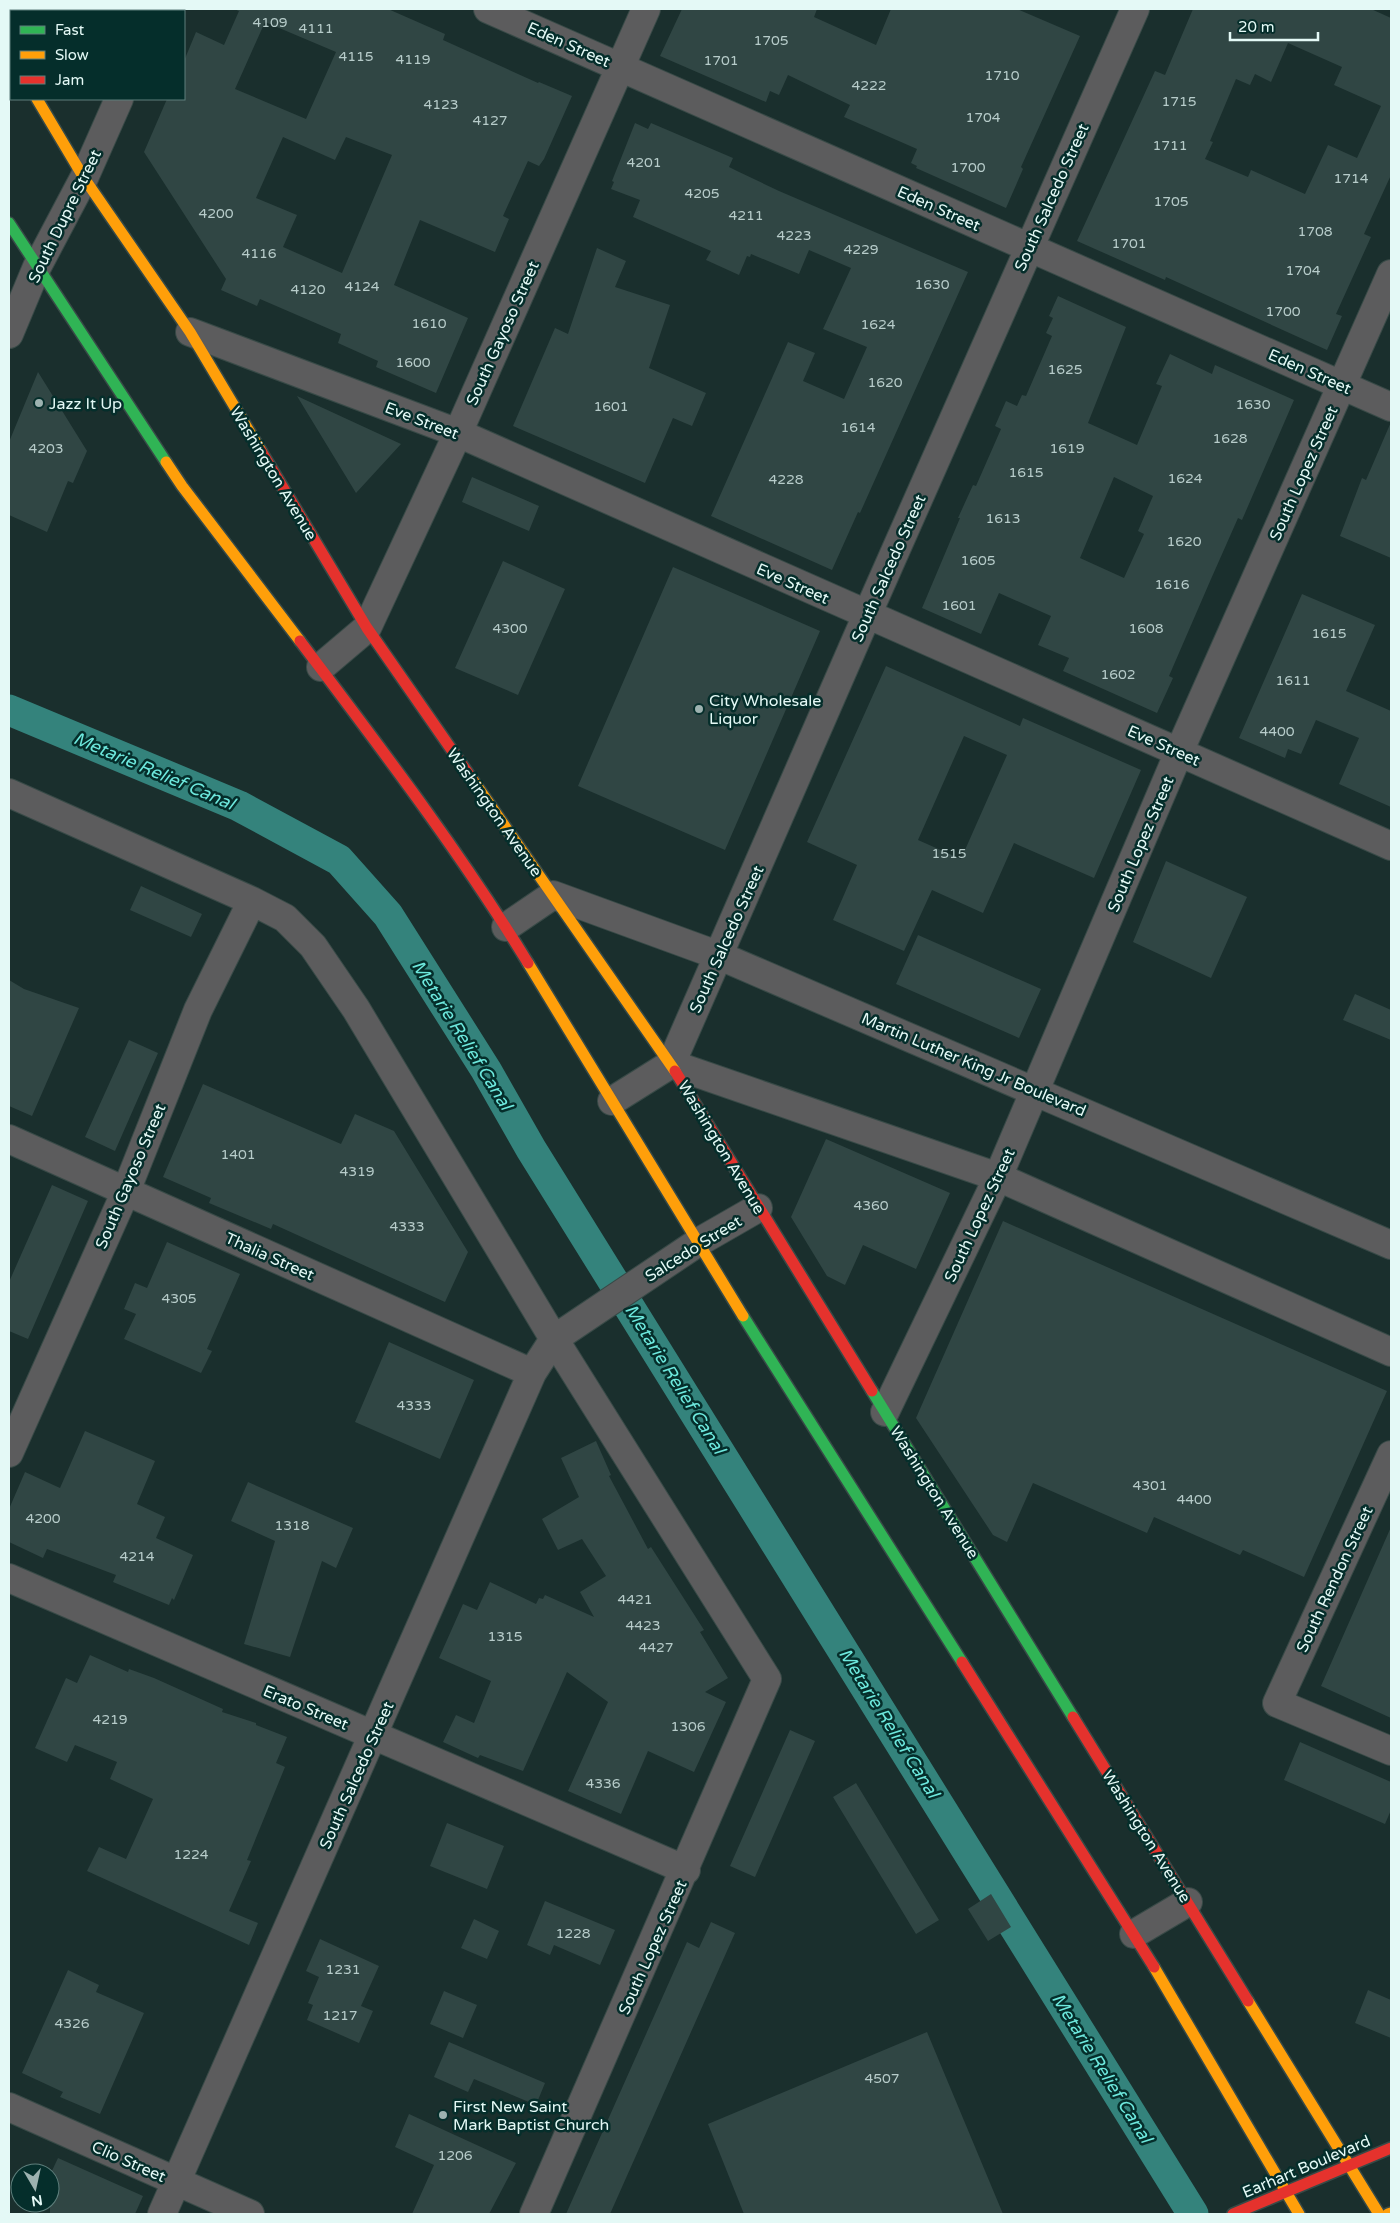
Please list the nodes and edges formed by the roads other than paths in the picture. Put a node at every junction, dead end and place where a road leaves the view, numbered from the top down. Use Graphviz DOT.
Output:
graph roads {
  1 [pos="488,9"];
  2 [pos="646,9"];
  3 [pos="1135,9"];
  4 [pos="620,67"];
  5 [pos="38,100"];
  6 [pos="119,100"];
  7 [pos="84,178"];
  8 [pos="9,224"];
  9 [pos="1029,248"];
  10 [pos="38,267"];
  11 [pos="1391,274"];
  12 [pos="190,332"];
  13 [pos="9,334"];
  14 [pos="1342,385"];
  15 [pos="1391,407"];
  16 [pos="458,434"];
  17 [pos="867,615"];
  18 [pos="367,628"];
  19 [pos="322,667"];
  20 [pos="1180,752"];
  21 [pos="9,793"];
  22 [pos="1391,846"];
  23 [pos="553,895"];
  24 [pos="252,901"];
  25 [pos="506,927"];
  26 [pos="720,956"];
  27 [pos="671,1064"];
  28 [pos="1036,1090"];
  29 [pos="612,1101"];
  30 [pos="9,1139"];
  31 [pos="998,1177"];
  32 [pos="126,1191"];
  33 [pos="758,1208"];
  34 [pos="698,1243"];
  35 [pos="1391,1245"];
  36 [pos="554,1339"];
  37 [pos="1391,1352"];
  38 [pos="532,1373"];
  39 [pos="885,1412"];
  40 [pos="9,1453"];
  41 [pos="1391,1455"];
  42 [pos="9,1578"];
  43 [pos="373,1736"];
  44 [pos="1391,1751"];
  45 [pos="686,1870"];
  46 [pos="1188,1902"];
  47 [pos="1134,1934"];
  48 [pos="9,2107"];
  49 [pos="1391,2148"];
  50 [pos="1348,2166"];
  51 [pos="176,2183"];
  52 [pos="1285,2193"];
  53 [pos="162,2214"];
  54 [pos="250,2214"];
  55 [pos="534,2214"];
  56 [pos="1233,2214"];
  57 [pos="1299,2214"];
  58 [pos="1379,2214"];
  1 -- 4 [label="street, Eden Street"];
  2 -- 4 [label="street, South Gayoso Street"];
  3 -- 9 [label="street, South Salcedo Street"];
  4 -- 9 [label="street, Eden Street"];
  4 -- 16 [label="street, South Gayoso Street"];
  5 -- 7 [label="street, Washington Avenue"];
  6 -- 7 [label="street, South Dupre Street"];
  7 -- 10 [label="street, South Dupre Street"];
  7 -- 12 [label="street, Washington Avenue"];
  8 -- 10 [label="street"];
  9 -- 14 [label="street, Eden Street"];
  9 -- 17 [label="street, South Salcedo Street"];
  10 -- 13 [label="street, South Dupre Street"];
  10 -- 19 [label="street"];
  11 -- 14 [label="street, South Lopez Street"];
  12 -- 16 [label="street, Eve Street"];
  12 -- 18 [label="street, Washington Avenue"];
  14 -- 15 [label="street, Eden Street"];
  14 -- 20 [label="street, South Lopez Street"];
  16 -- 17 [label="street, Eve Street"];
  16 -- 18 [label="street, South Gayoso Street"];
  17 -- 20 [label="street, Eve Street"];
  17 -- 26 [label="street, South Salcedo Street"];
  18 -- 19 [label="street, South Gayoso Street"];
  18 -- 23 [label="street, Washington Avenue"];
  19 -- 25 [label="street"];
  20 -- 22 [label="street, Eve Street"];
  20 -- 28 [label="street, South Lopez Street"];
  21 -- 24 [label="street"];
  23 -- 25 [label="street"];
  23 -- 26 [label="street, Martin Luther King Jr Boulevard"];
  23 -- 27 [label="street, Washington Avenue"];
  24 -- 32 [label="street, South Gayoso Street"];
  24 -- 36 [label="street"];
  25 -- 29 [label="street"];
  26 -- 27 [label="street, South Salcedo Street"];
  26 -- 28 [label="street, Martin Luther King Jr Boulevard"];
  27 -- 29 [label="street"];
  27 -- 31 [label="street"];
  27 -- 33 [label="street, Washington Avenue"];
  28 -- 31 [label="street, South Lopez Street"];
  28 -- 35 [label="street, Martin Luther King Jr Boulevard"];
  29 -- 34 [label="street"];
  30 -- 32 [label="street, Thalia Street"];
  31 -- 37 [label="street"];
  31 -- 39 [label="street, South Lopez Street"];
  32 -- 38 [label="street, Thalia Street"];
  32 -- 40 [label="street, South Gayoso Street"];
  33 -- 34 [label="street, Salcedo Street"];
  33 -- 39 [label="street, Washington Avenue"];
  34 -- 36 [label="street, Salcedo Street"];
  34 -- 47 [label="street"];
  36 -- 38 [label="street, South Salcedo Street"];
  36 -- 45 [label="street, South Lopez Street"];
  38 -- 43 [label="street, South Salcedo Street"];
  39 -- 46 [label="street, Washington Avenue"];
  41 -- 44 [label="street, South Rendon Street"];
  42 -- 43 [label="street, Erato Street"];
  43 -- 45 [label="street, Erato Street"];
  43 -- 51 [label="street, South Salcedo Street"];
  45 -- 55 [label="street, South Lopez Street"];
  46 -- 47 [label="street"];
  46 -- 50 [label="street, Washington Avenue"];
  47 -- 52 [label="street"];
  48 -- 51 [label="street, Clio Street"];
  49 -- 50 [label="street, Earhart Boulevard"];
  50 -- 52 [label="street, Earhart Boulevard"];
  50 -- 58 [label="street, Washington Avenue"];
  51 -- 53 [label="street, South Salcedo Street"];
  51 -- 54 [label="street, Clio Street"];
  52 -- 56 [label="street, Earhart Boulevard"];
  52 -- 57 [label="street"];
}
